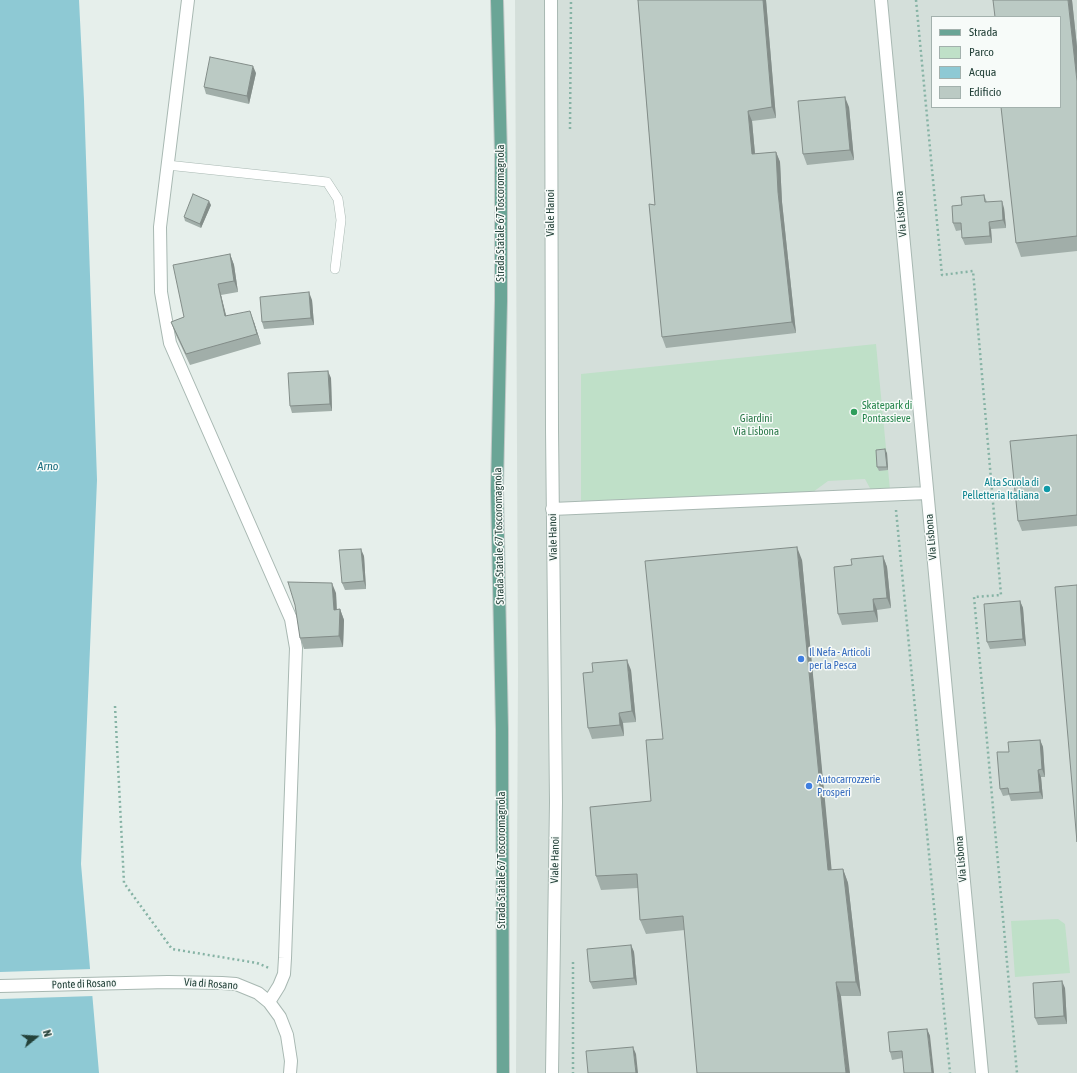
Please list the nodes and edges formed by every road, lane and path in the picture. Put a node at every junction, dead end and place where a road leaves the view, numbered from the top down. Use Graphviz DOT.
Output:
graph roads {
  1 [pos="188,0"];
  2 [pos="497,0"];
  3 [pos="551,0"];
  4 [pos="881,0"];
  5 [pos="916,0"];
  6 [pos="167,165"];
  7 [pos="335,270"];
  8 [pos="927,493"];
  9 [pos="896,507"];
  10 [pos="552,509"];
  11 [pos="115,706"];
  12 [pos="284,974"];
  13 [pos="168,982"];
  14 [pos="0,986"];
  15 [pos="269,1002"];
  16 [pos="290,1073"];
  17 [pos="503,1073"];
  18 [pos="552,1073"];
  19 [pos="950,1073"];
  20 [pos="982,1073"];
  21 [pos="1017,1073"];
  1 -- 6 [label="street"];
  2 -- 17 [label="main road, Strada Statale 67 Toscoromagnola"];
  3 -- 10 [label="street, Viale Hanoi"];
  4 -- 8 [label="street, Via Lisbona"];
  5 -- 21 [label="path"];
  6 -- 7 [label="lane"];
  6 -- 12 [label="street"];
  8 -- 10 [label="street"];
  8 -- 20 [label="street, Via Lisbona"];
  9 -- 19 [label="path"];
  10 -- 18 [label="street, Viale Hanoi"];
  11 -- 12 [label="path"];
  12 -- 15 [label="street"];
  13 -- 14 [label="street, Ponte di Rosano"];
  13 -- 15 [label="street, Via di Rosano"];
  15 -- 16 [label="street, Via di Rosano"];
}
